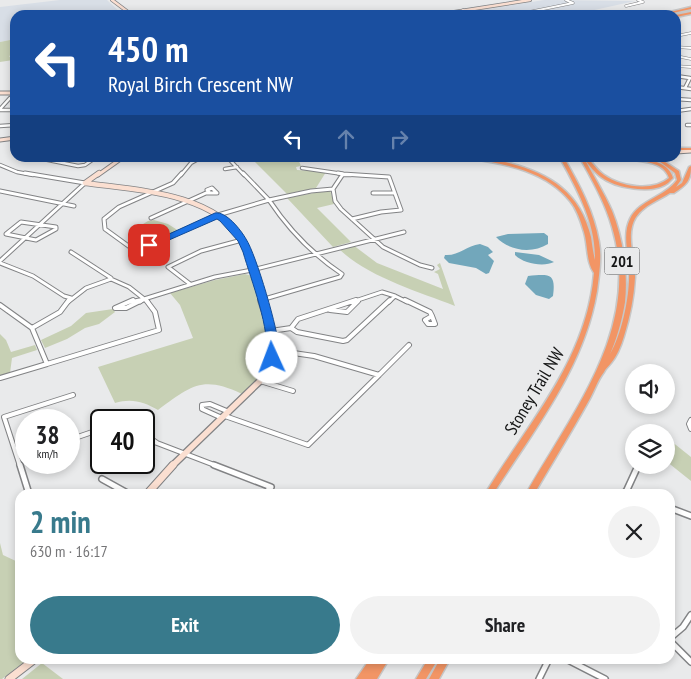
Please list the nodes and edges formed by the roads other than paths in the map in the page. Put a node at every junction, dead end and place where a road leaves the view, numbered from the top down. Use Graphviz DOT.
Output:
graph roads {
  1 [pos="112,0"];
  2 [pos="530,0"];
  3 [pos="535,0"];
  4 [pos="566,0"];
  5 [pos="638,0"];
  6 [pos="626,6"];
  7 [pos="125,10"];
  8 [pos="470,10"];
  9 [pos="470,10"];
  10 [pos="539,10"];
  11 [pos="681,77"];
  12 [pos="681,88"];
  13 [pos="685,88"];
  14 [pos="691,89"];
  15 [pos="10,98"];
  16 [pos="0,109"];
  17 [pos="58,162"];
  18 [pos="89,162"];
  19 [pos="110,162"];
  20 [pos="116,162"];
  21 [pos="190,162"];
  22 [pos="232,162"];
  23 [pos="498,162"];
  24 [pos="564,162"];
  25 [pos="584,162"];
  26 [pos="590,162"];
  27 [pos="650,162"];
  28 [pos="663,162"];
  29 [pos="0,165"];
  30 [pos="237,167"];
  31 [pos="691,167"];
  32 [pos="302,168"];
  33 [pos="225,169"];
  34 [pos="343,174"];
  35 [pos="85,184"];
  36 [pos="334,189"];
  37 [pos="0,191"];
  38 [pos="154,192"];
  39 [pos="209,192"];
  40 [pos="394,193"];
  41 [pos="373,194"];
  42 [pos="269,200"];
  43 [pos="188,201"];
  44 [pos="650,202"];
  45 [pos="62,204"];
  46 [pos="74,206"];
  47 [pos="218,215"];
  48 [pos="151,218"];
  49 [pos="352,219"];
  50 [pos="41,225"];
  51 [pos="404,232"];
  52 [pos="373,238"];
  53 [pos="26,239"];
  54 [pos="242,240"];
  55 [pos="71,252"];
  56 [pos="316,253"];
  57 [pos="411,256"];
  58 [pos="407,259"];
  59 [pos="0,262"];
  60 [pos="432,268"];
  61 [pos="252,270"];
  62 [pos="596,275"];
  63 [pos="111,278"];
  64 [pos="190,284"];
  65 [pos="395,296"];
  66 [pos="71,298"];
  67 [pos="144,299"];
  68 [pos="261,300"];
  69 [pos="359,300"];
  70 [pos="0,305"];
  71 [pos="328,310"];
  72 [pos="432,316"];
  73 [pos="291,327"];
  74 [pos="32,328"];
  75 [pos="270,330"];
  76 [pos="102,340"];
  77 [pos="409,345"];
  78 [pos="105,347"];
  79 [pos="273,350"];
  80 [pos="47,364"];
  81 [pos="602,369"];
  82 [pos="379,375"];
  83 [pos="0,378"];
  84 [pos="260,381"];
  85 [pos="293,391"];
  86 [pos="73,395"];
  87 [pos="29,409"];
  88 [pos="15,413"];
  89 [pos="225,416"];
  90 [pos="691,420"];
  91 [pos="691,429"];
  92 [pos="155,442"];
  93 [pos="15,448"];
  94 [pos="184,454"];
  95 [pos="23,474"];
  96 [pos="634,474"];
  97 [pos="102,479"];
  98 [pos="28,489"];
  99 [pos="120,489"];
  100 [pos="151,489"];
  101 [pos="269,489"];
  102 [pos="492,489"];
  103 [pos="533,489"];
  104 [pos="627,489"];
  105 [pos="675,510"];
  106 [pos="691,516"];
  107 [pos="691,616"];
  108 [pos="675,635"];
  109 [pos="675,644"];
  110 [pos="691,662"];
  111 [pos="28,664"];
  112 [pos="372,664"];
  113 [pos="381,664"];
  114 [pos="430,664"];
  115 [pos="442,664"];
  116 [pos="546,664"];
  117 [pos="576,664"];
  118 [pos="9,679"];
  119 [pos="361,679"];
  120 [pos="371,679"];
  121 [pos="421,679"];
  122 [pos="434,679"];
  123 [pos="539,679"];
  124 [pos="606,679"];
  1 -- 7 [label="street"];
  2 -- 8 [label="street"];
  3 -- 9 [label="street"];
  4 -- 10 [label="street"];
  5 -- 6 [label="street"];
  11 -- 13 [label="street"];
  12 -- 13 [label="street"];
  13 -- 14 [label="street"];
  15 -- 16 [label="street"];
  17 -- 18 [label="street"];
  19 -- 35 [label="street"];
  20 -- 35 [label="street"];
  21 -- 38 [label="street"];
  22 -- 30 [label="street"];
  23 -- 62 [label="highway"];
  24 -- 62 [label="highway, Stoney Trail NW / 201"];
  25 -- 81 [label="highway, 201"];
  26 -- 27 [label="highway"];
  28 -- 44 [label="highway"];
  29 -- 35 [label="street"];
  30 -- 33 [label="street"];
  30 -- 42 [label="street"];
  31 -- 44 [label="highway"];
  32 -- 34 [label="street"];
  34 -- 36 [label="street"];
  34 -- 40 [label="street"];
  35 -- 38 [label="street"];
  35 -- 45 [label="street"];
  36 -- 42 [label="street"];
  36 -- 49 [label="street"];
  37 -- 45 [label="street"];
  38 -- 43 [label="street"];
  38 -- 47 [label="street"];
  39 -- 43 [label="street"];
  40 -- 41 [label="street"];
  40 -- 49 [label="street"];
  42 -- 47 [label="street"];
  42 -- 56 [label="street"];
  43 -- 47 [label="street"];
  43 -- 48 [label="street"];
  44 -- 81 [label="highway"];
  45 -- 46 [label="street"];
  45 -- 50 [label="street"];
  47 -- 54 [label="street"];
  49 -- 52 [label="street"];
  50 -- 53 [label="street"];
  50 -- 53 [label="street"];
  50 -- 53 [label="street"];
  51 -- 52 [label="street"];
  52 -- 56 [label="street"];
  52 -- 58 [label="street"];
  53 -- 59 [label="street"];
  54 -- 61 [label="street"];
  54 -- 64 [label="street"];
  55 -- 63 [label="street"];
  56 -- 61 [label="street"];
  56 -- 68 [label="street"];
  57 -- 58 [label="street"];
  58 -- 60 [label="street"];
  59 -- 66 [label="street"];
  61 -- 64 [label="street"];
  61 -- 68 [label="street"];
  62 -- 102 [label="highway, Stoney Trail NW / 201"];
  63 -- 66 [label="street"];
  63 -- 67 [label="street"];
  64 -- 67 [label="street"];
  65 -- 69 [label="street"];
  65 -- 72 [label="street"];
  65 -- 73 [label="street"];
  66 -- 74 [label="street"];
  67 -- 67 [label="street"];
  67 -- 78 [label="street"];
  68 -- 75 [label="street"];
  69 -- 71 [label="street"];
  69 -- 71 [label="street"];
  70 -- 74 [label="street"];
  71 -- 73 [label="street"];
  73 -- 75 [label="street"];
  74 -- 80 [label="street"];
  75 -- 79 [label="street"];
  76 -- 78 [label="street"];
  77 -- 82 [label="street"];
  78 -- 80 [label="street"];
  79 -- 82 [label="street"];
  79 -- 84 [label="street"];
  80 -- 83 [label="street"];
  81 -- 103 [label="highway, 201"];
  82 -- 89 [label="street"];
  84 -- 85 [label="street"];
  84 -- 89 [label="street"];
  86 -- 87 [label="street"];
  88 -- 93 [label="street"];
  89 -- 89 [label="street"];
  89 -- 94 [label="street"];
  90 -- 91 [label="street"];
  92 -- 94 [label="street"];
  94 -- 100 [label="street"];
  94 -- 101 [label="street"];
  95 -- 98 [label="street"];
  96 -- 104 [label="street"];
  97 -- 99 [label="street"];
  105 -- 106 [label="street"];
  107 -- 108 [label="street"];
  109 -- 110 [label="street"];
  111 -- 118 [label="street"];
  112 -- 119 [label="highway"];
  113 -- 120 [label="highway"];
  114 -- 121 [label="highway"];
  115 -- 122 [label="highway"];
  116 -- 123 [label="street"];
  117 -- 124 [label="street"];
}
